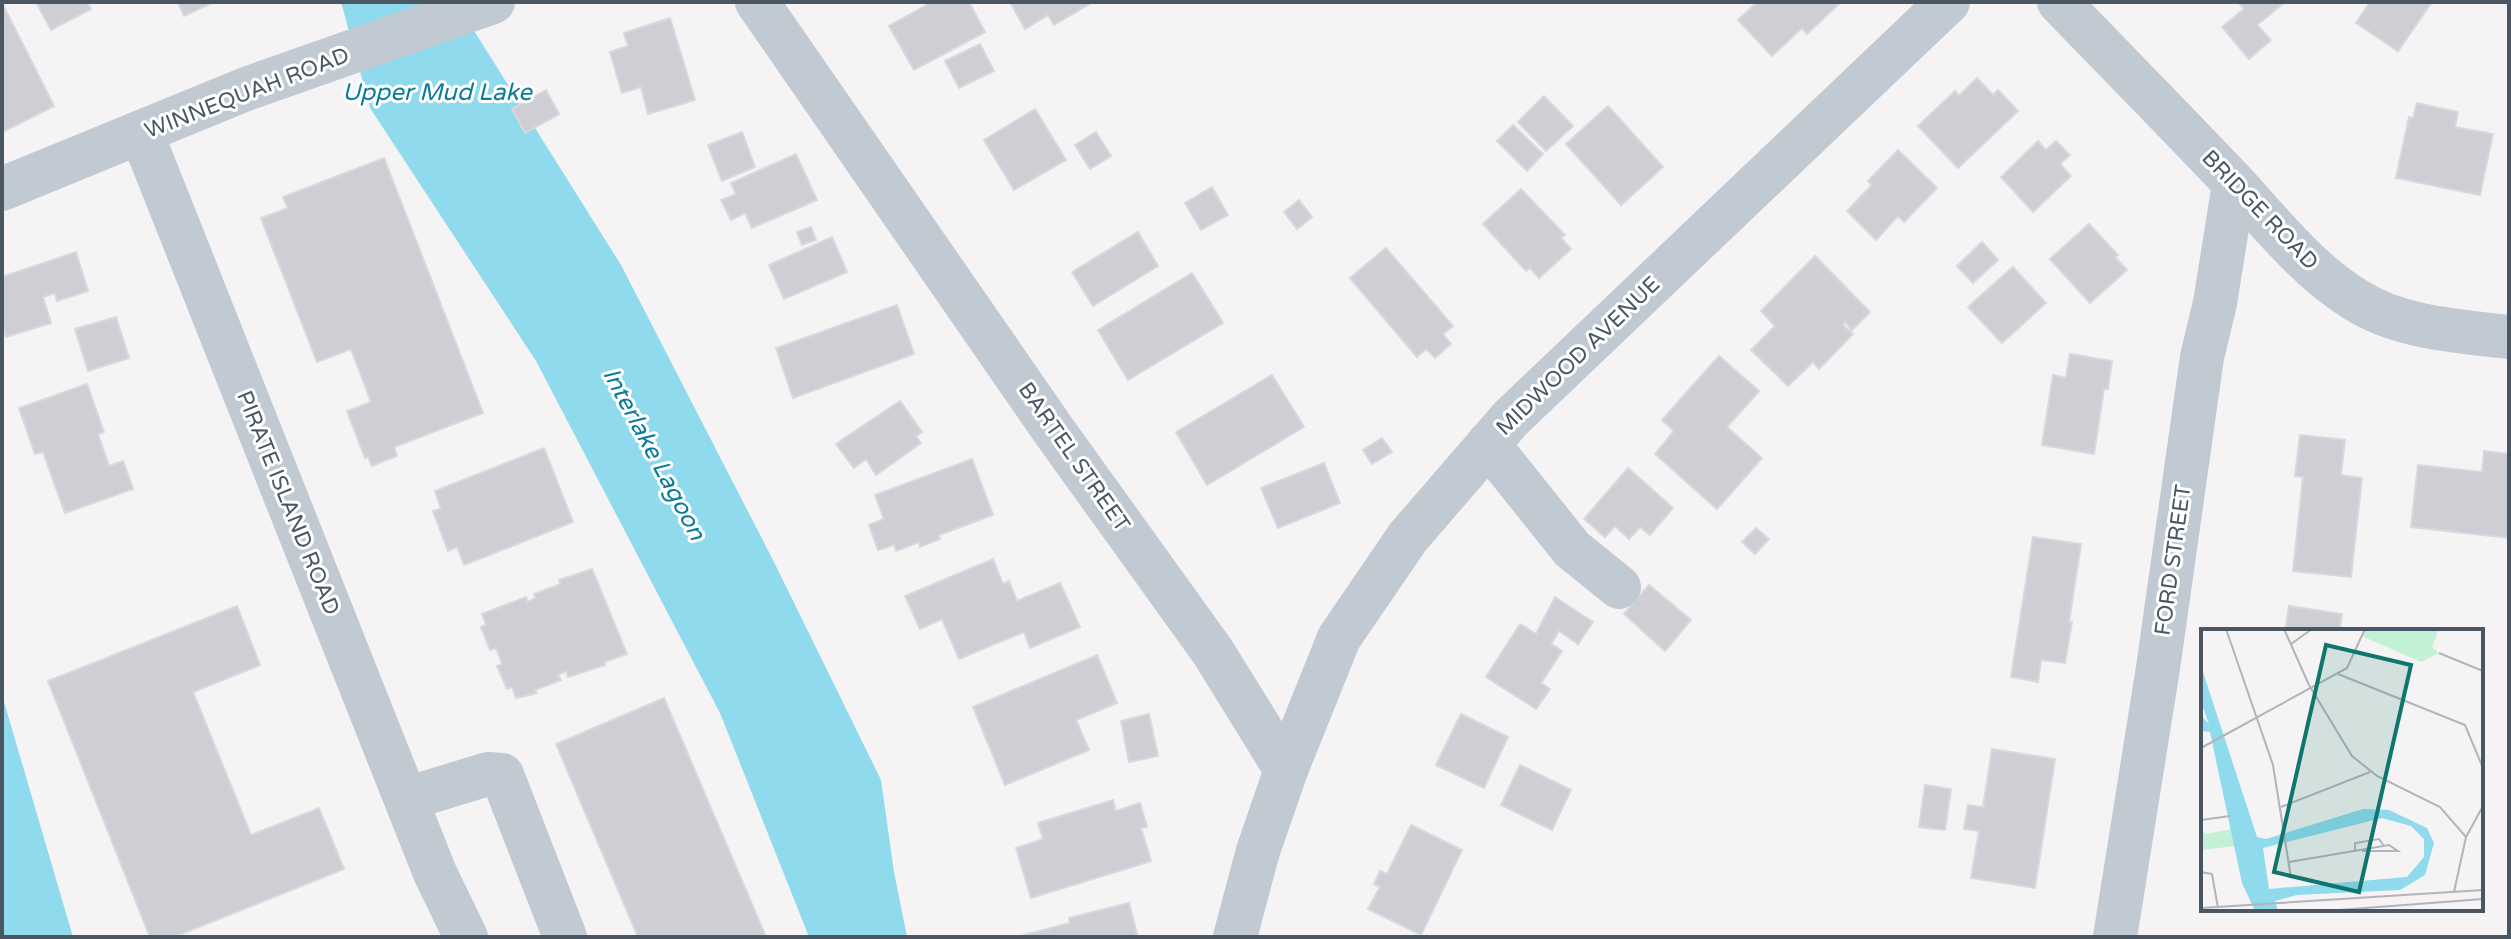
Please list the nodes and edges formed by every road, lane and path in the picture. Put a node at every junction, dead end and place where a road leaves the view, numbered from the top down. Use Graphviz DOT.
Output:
graph roads {
  1 [pos="757,2"];
  2 [pos="1948,2"];
  3 [pos="2059,2"];
  4 [pos="481,7"];
  5 [pos="141,132"];
  6 [pos="2234,184"];
  7 [pos="2,189"];
  8 [pos="2509,337"];
  9 [pos="1488,444"];
  10 [pos="1619,587"];
  11 [pos="1286,770"];
  12 [pos="406,799"];
  13 [pos="435,873"];
  14 [pos="444,937"];
  15 [pos="466,937"];
  16 [pos="565,937"];
  17 [pos="1235,937"];
  18 [pos="2115,937"];
  1 -- 11 [label="street, BARTEL STREET"];
  2 -- 9 [label="street, MIDWOOD AVENUE"];
  3 -- 6 [label="street, BRIDGE ROAD"];
  4 -- 5 [label="street, WINNEQUAH ROAD"];
  5 -- 7 [label="street, WINNEQUAH ROAD"];
  5 -- 12 [label="street, PIRATE ISLAND ROAD"];
  6 -- 8 [label="street, BRIDGE ROAD"];
  6 -- 18 [label="street, FORD STREET"];
  9 -- 10 [label="street"];
  9 -- 11 [label="street, MIDWOOD AVENUE"];
  11 -- 17 [label="street"];
  12 -- 13 [label="street, PIRATE ISLAND ROAD"];
  12 -- 16 [label="street"];
  13 -- 14 [label="street, PIRATE ISLAND ROAD"];
  13 -- 15 [label="street, PIRATE ISLAND ROAD"];
}
